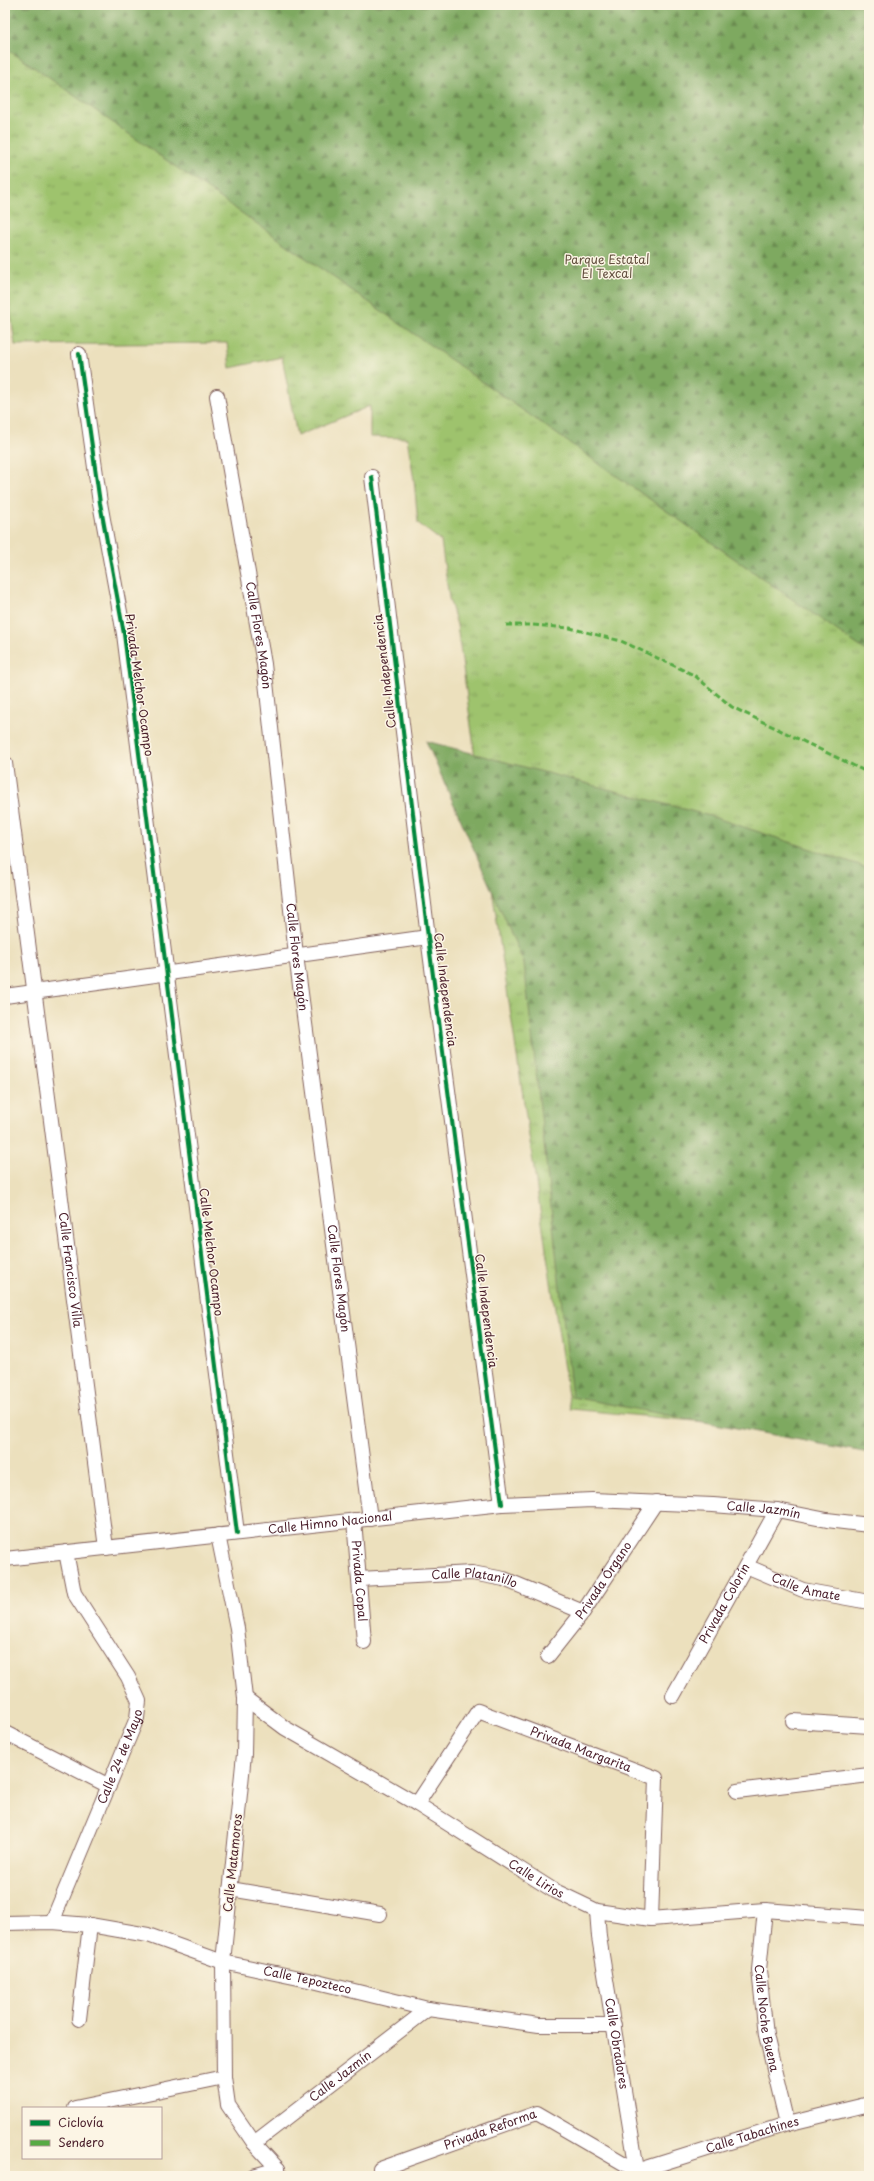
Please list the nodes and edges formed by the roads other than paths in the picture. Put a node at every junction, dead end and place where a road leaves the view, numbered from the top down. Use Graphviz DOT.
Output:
graph roads {
  1 [pos="79,354"];
  2 [pos="218,396"];
  3 [pos="372,477"];
  4 [pos="5,763"];
  5 [pos="428,937"];
  6 [pos="296,955"];
  7 [pos="166,973"];
  8 [pos="36,992"];
  9 [pos="5,996"];
  10 [pos="656,1502"];
  11 [pos="502,1504"];
  12 [pos="777,1510"];
  13 [pos="370,1518"];
  14 [pos="354,1520"];
  15 [pos="869,1525"];
  16 [pos="237,1533"];
  17 [pos="218,1535"];
  18 [pos="106,1548"];
  19 [pos="66,1552"];
  20 [pos="5,1559"];
  21 [pos="746,1566"];
  22 [pos="359,1579"];
  23 [pos="869,1602"];
  24 [pos="583,1612"];
  25 [pos="364,1642"];
  26 [pos="548,1656"];
  27 [pos="673,1696"];
  28 [pos="245,1698"];
  29 [pos="793,1721"];
  30 [pos="869,1726"];
  31 [pos="5,1733"];
  32 [pos="869,1775"];
  33 [pos="109,1786"];
  34 [pos="737,1791"];
  35 [pos="417,1804"];
  36 [pos="230,1889"];
  37 [pos="765,1910"];
  38 [pos="597,1911"];
  39 [pos="380,1914"];
  40 [pos="869,1918"];
  41 [pos="651,1919"];
  42 [pos="52,1922"];
  43 [pos="5,1923"];
  44 [pos="90,1925"];
  45 [pos="223,1962"];
  46 [pos="428,2009"];
  47 [pos="79,2019"];
  48 [pos="614,2024"];
  49 [pos="224,2077"];
  50 [pos="869,2104"];
  51 [pos="80,2107"];
  52 [pos="787,2124"];
  53 [pos="254,2143"];
  54 [pos="380,2169"];
  55 [pos="278,2172"];
  56 [pos="637,2174"];
  57 [pos="253,2176"];
  1 -- 7 [label="street, Privada Melchor Ocampo"];
  2 -- 6 [label="street, Calle Flores Magón"];
  3 -- 5 [label="street, Calle Independencia"];
  4 -- 8 [label="street, Calle Francisco Villa"];
  5 -- 6 [label="street"];
  5 -- 11 [label="street, Calle Independencia"];
  6 -- 7 [label="street"];
  6 -- 13 [label="street, Calle Flores Magón"];
  7 -- 8 [label="street"];
  7 -- 16 [label="street, Calle Melchor Ocampo"];
  8 -- 9 [label="street"];
  8 -- 18 [label="street, Calle Francisco Villa"];
  10 -- 11 [label="street, Calle Himno Nacional"];
  10 -- 12 [label="street, Calle Jazmín"];
  10 -- 24 [label="street, Privada Órgano"];
  11 -- 13 [label="street, Calle Himno Nacional"];
  12 -- 15 [label="street, Calle Jazmín"];
  12 -- 21 [label="street, Privada Colorín"];
  13 -- 14 [label="street, Calle Himno Nacional"];
  14 -- 16 [label="street, Calle Himno Nacional"];
  14 -- 22 [label="street, Privada Copal"];
  16 -- 17 [label="street, Calle Himno Nacional"];
  17 -- 18 [label="street, Calle Himno Nacional"];
  17 -- 28 [label="street, Calle Matamoros"];
  18 -- 19 [label="street, Calle Himno Nacional"];
  19 -- 20 [label="street, Calle Himno Nacional"];
  19 -- 33 [label="street, Calle 24 de Mayo"];
  21 -- 23 [label="street, Calle Amate"];
  21 -- 27 [label="street, Privada Colorín"];
  22 -- 24 [label="street, Calle Platanillo"];
  22 -- 25 [label="street, Privada Copal"];
  24 -- 26 [label="street, Privada Órgano"];
  28 -- 35 [label="street, Calle Lirios"];
  28 -- 36 [label="street, Calle Matamoros"];
  29 -- 30 [label="street"];
  31 -- 33 [label="street"];
  32 -- 34 [label="street"];
  33 -- 42 [label="street, Calle 24 de Mayo"];
  35 -- 38 [label="street, Calle Lirios"];
  35 -- 41 [label="street, Privada Margarita"];
  36 -- 39 [label="street"];
  36 -- 45 [label="street, Calle Matamoros"];
  37 -- 40 [label="street, Calle Lirios"];
  37 -- 41 [label="street, Calle Lirios"];
  37 -- 52 [label="street, Calle Noche Buena"];
  38 -- 41 [label="street, Calle Lirios"];
  38 -- 48 [label="street, Calle Obradores"];
  42 -- 43 [label="street, Calle Tepozteco"];
  42 -- 44 [label="street, Calle Tepozteco"];
  44 -- 45 [label="street, Calle Tepozteco"];
  44 -- 47 [label="street"];
  45 -- 46 [label="street, Calle Tepozteco"];
  45 -- 49 [label="street, Calle Matamoros"];
  46 -- 48 [label="street, Calle Tepozteco"];
  46 -- 53 [label="street, Calle Jazmín"];
  48 -- 56 [label="street, Calle Obradores"];
  49 -- 51 [label="street"];
  49 -- 53 [label="street, Calle Matamoros"];
  50 -- 52 [label="street, Calle Tabachines"];
  52 -- 56 [label="street, Calle Tabachines"];
  53 -- 55 [label="street, Calle Matamoros"];
  54 -- 56 [label="street, Privada Reforma"];
  55 -- 57 [label="street"];
}
